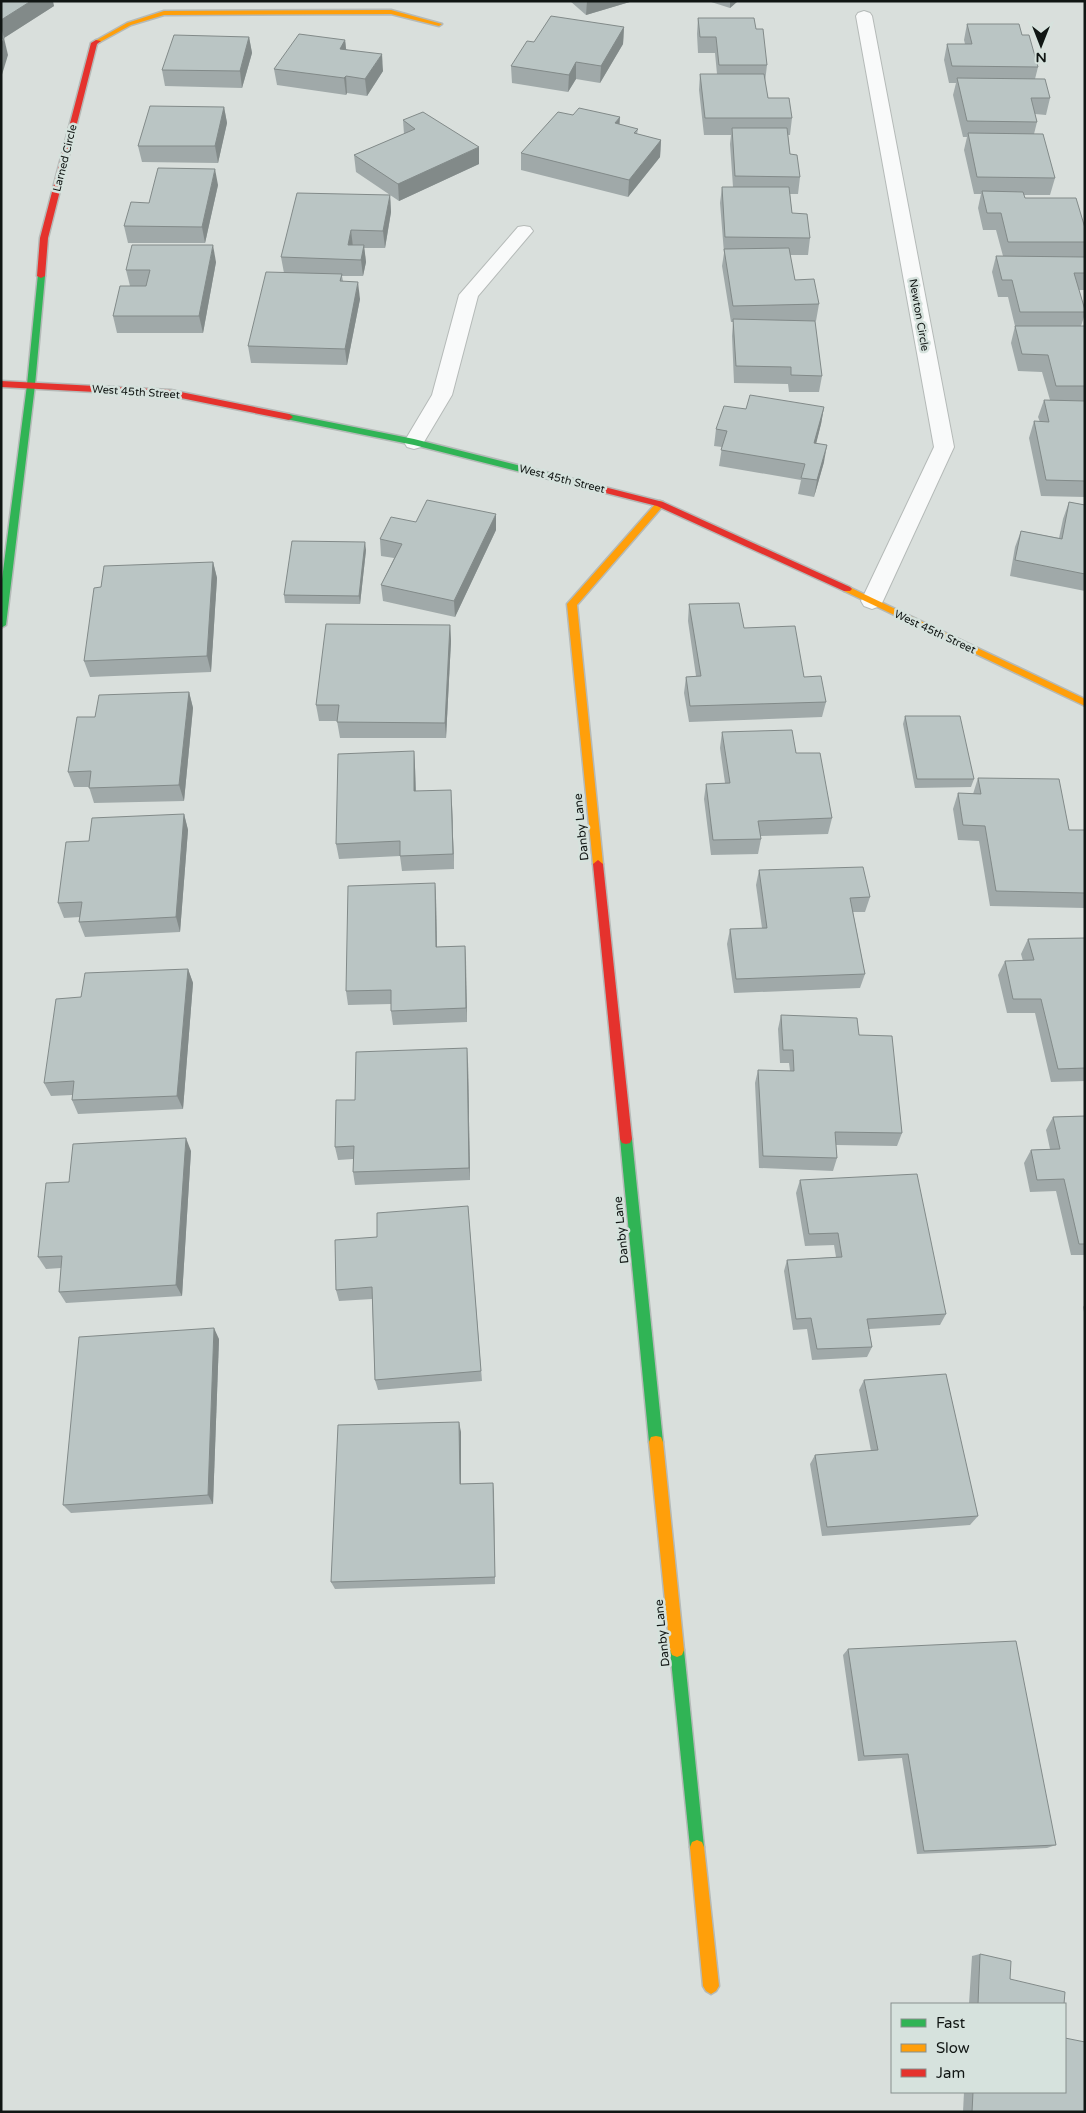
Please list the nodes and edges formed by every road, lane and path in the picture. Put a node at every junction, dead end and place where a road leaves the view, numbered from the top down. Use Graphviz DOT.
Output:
graph roads {
  1 [pos="864,16"];
  2 [pos="439,24"];
  3 [pos="524,231"];
  4 [pos="1,384"];
  5 [pos="31,386"];
  6 [pos="414,442"];
  7 [pos="660,504"];
  8 [pos="872,602"];
  9 [pos="1,625"];
  10 [pos="1085,703"];
  11 [pos="711,1986"];
  1 -- 8 [label="street, Newton Circle"];
  2 -- 5 [label="street, Larned Circle"];
  3 -- 6 [label="street"];
  4 -- 5 [label="street, West 45th Street"];
  5 -- 6 [label="street, West 45th Street"];
  5 -- 9 [label="street, Larned Circle"];
  6 -- 7 [label="street, West 45th Street"];
  7 -- 8 [label="street, West 45th Street"];
  7 -- 11 [label="street, Danby Lane"];
  8 -- 10 [label="street, West 45th Street"];
}
